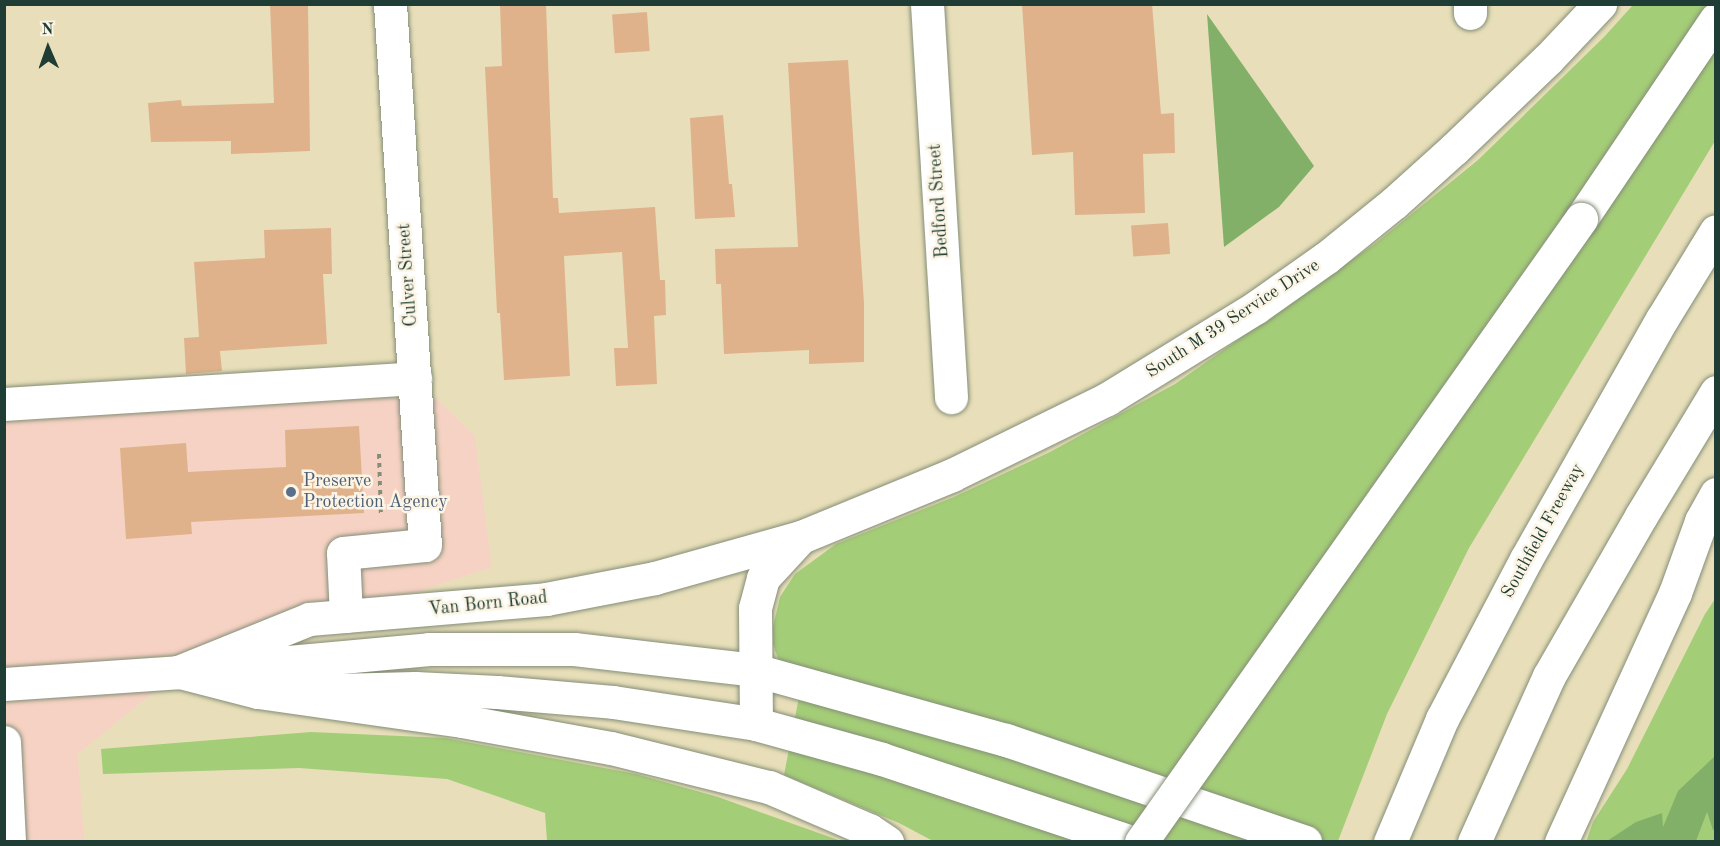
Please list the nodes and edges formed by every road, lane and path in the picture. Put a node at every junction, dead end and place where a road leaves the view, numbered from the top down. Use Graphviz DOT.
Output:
graph roads {
  1 [pos="390,4"];
  2 [pos="927,4"];
  3 [pos="1600,4"];
  4 [pos="1716,19"];
  5 [pos="1716,231"];
  6 [pos="415,378"];
  7 [pos="1716,392"];
  8 [pos="951,397"];
  9 [pos="4,404"];
  10 [pos="379,454"];
  11 [pos="1716,494"];
  12 [pos="801,537"];
  13 [pos="382,548"];
  14 [pos="1716,548"];
  15 [pos="1675,594"];
  16 [pos="346,616"];
  17 [pos="754,670"];
  18 [pos="178,672"];
  19 [pos="4,684"];
  20 [pos="258,692"];
  21 [pos="756,724"];
  22 [pos="4,742"];
  23 [pos="9,842"];
  24 [pos="887,842"];
  25 [pos="1132,842"];
  26 [pos="1141,842"];
  27 [pos="1305,842"];
  28 [pos="1390,842"];
  29 [pos="1474,842"];
  30 [pos="1561,842"];
  1 -- 6 [label="main road, Culver Street"];
  2 -- 8 [label="main road, Bedford Street"];
  3 -- 12 [label="main road, South M 39 Service Drive"];
  4 -- 26 [label="main road, bridge"];
  5 -- 28 [label="main road, Southfield Freeway"];
  6 -- 9 [label="main road"];
  6 -- 13 [label="main road, Culver Street"];
  7 -- 29 [label="main road"];
  10 -- 13 [label="path"];
  11 -- 15 [label="main road"];
  12 -- 16 [label="main road, Van Born Road"];
  12 -- 17 [label="main road"];
  13 -- 16 [label="main road"];
  14 -- 15 [label="main road"];
  15 -- 30 [label="main road"];
  16 -- 18 [label="main road, Van Born Road"];
  17 -- 18 [label="main road"];
  17 -- 21 [label="main road"];
  17 -- 27 [label="main road"];
  18 -- 19 [label="main road, Van Born Road"];
  18 -- 20 [label="main road, Van Born Road"];
  20 -- 21 [label="main road"];
  20 -- 24 [label="main road"];
  21 -- 25 [label="main road"];
  22 -- 23 [label="main road"];
}
